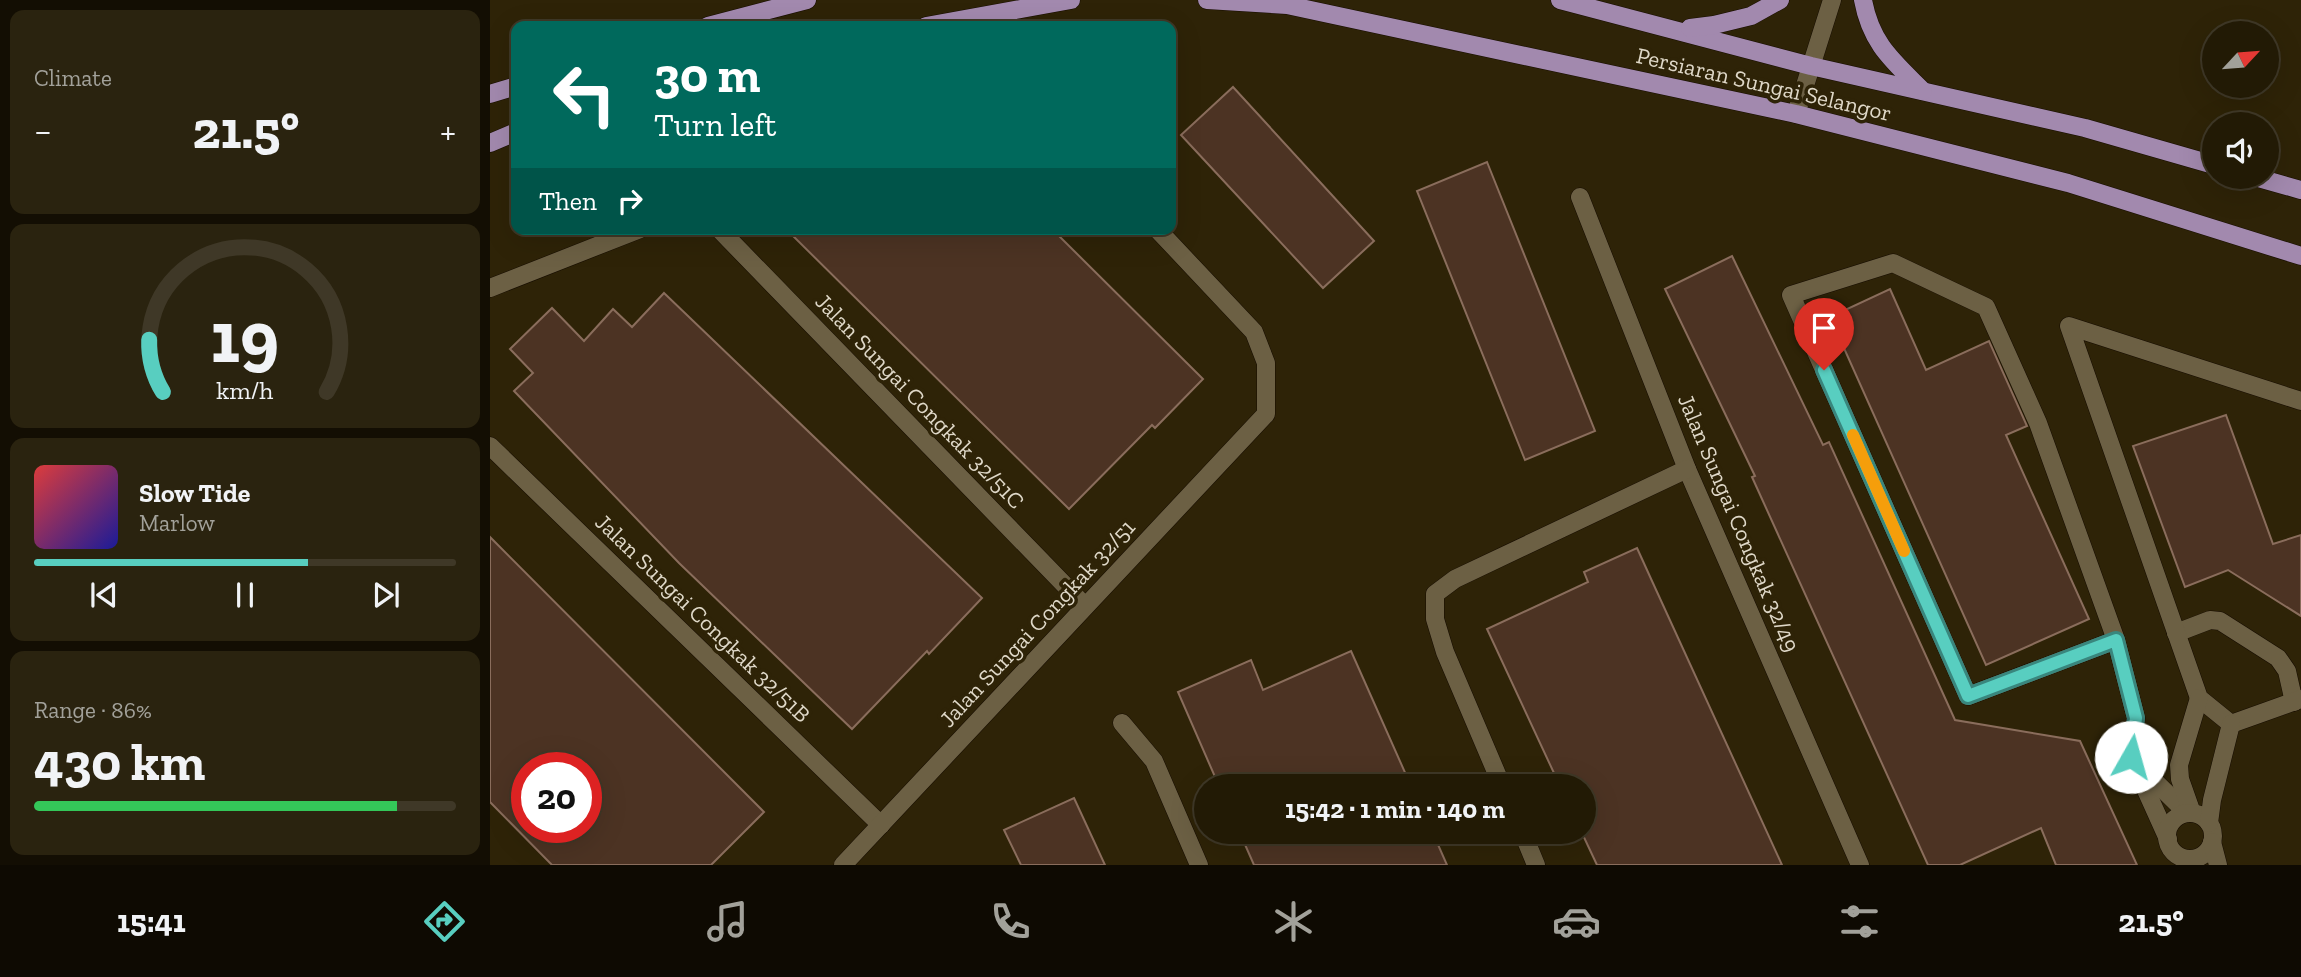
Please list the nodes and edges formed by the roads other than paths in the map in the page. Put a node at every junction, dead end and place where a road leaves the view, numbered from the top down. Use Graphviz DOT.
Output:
graph roads {
  1 [pos="807,0"];
  2 [pos="1071,0"];
  3 [pos="1207,0"];
  4 [pos="1560,0"];
  5 [pos="1780,0"];
  6 [pos="1832,0"];
  7 [pos="1863,0"];
  8 [pos="727,21"];
  9 [pos="954,21"];
  10 [pos="1679,30"];
  11 [pos="1811,66"];
  12 [pos="511,88"];
  13 [pos="1924,92"];
  14 [pos="490,94"];
  15 [pos="1796,114"];
  16 [pos="511,134"];
  17 [pos="490,143"];
  18 [pos="2202,162"];
  19 [pos="2279,184"];
  20 [pos="2301,190"];
  21 [pos="1580,197"];
  22 [pos="625,235"];
  23 [pos="725,235"];
  24 [pos="1163,235"];
  25 [pos="2301,256"];
  26 [pos="490,288"];
  27 [pos="2301,401"];
  28 [pos="490,446"];
  29 [pos="1687,469"];
  30 [pos="1086,606"];
  31 [pos="2176,633"];
  32 [pos="2116,640"];
  33 [pos="2199,698"];
  34 [pos="2298,701"];
  35 [pos="1122,723"];
  36 [pos="2231,724"];
  37 [pos="2131,757"];
  38 [pos="1497,774"];
  39 [pos="2190,813"];
  40 [pos="2209,823"];
  41 [pos="881,825"];
  42 [pos="2168,839"];
  43 [pos="2212,842"];
  44 [pos="1527,844"];
  45 [pos="2183,860"];
  46 [pos="843,865"];
  47 [pos="1199,865"];
  48 [pos="1536,865"];
  49 [pos="1860,865"];
  50 [pos="2218,865"];
  1 -- 8 [label="main road"];
  2 -- 9 [label="main road"];
  3 -- 15 [label="main road, Persiaran Sungai Selangor"];
  4 -- 10 [label="main road, Persiaran Sungai Selangor"];
  5 -- 10 [label="main road"];
  6 -- 11 [label="street"];
  7 -- 13 [label="main road"];
  10 -- 11 [label="main road, Persiaran Sungai Selangor"];
  11 -- 13 [label="main road, Persiaran Sungai Selangor"];
  11 -- 15 [label="street"];
  12 -- 14 [label="main road"];
  13 -- 18 [label="main road, Persiaran Sungai Selangor"];
  15 -- 25 [label="main road, Persiaran Sungai Selangor"];
  16 -- 17 [label="main road"];
  19 -- 20 [label="main road"];
  21 -- 29 [label="street, Jalan Sungai Congkak 32/49"];
  22 -- 26 [label="street"];
  23 -- 30 [label="street, Jalan Sungai Congkak 32/51C"];
  24 -- 30 [label="street, Jalan Sungai Congkak 32/51"];
  27 -- 31 [label="street"];
  28 -- 41 [label="street, Jalan Sungai Congkak 32/51B"];
  29 -- 38 [label="street"];
  29 -- 49 [label="street, Jalan Sungai Congkak 32/49"];
  30 -- 41 [label="street, Jalan Sungai Congkak 32/51"];
  31 -- 33 [label="street"];
  31 -- 34 [label="street"];
  32 -- 32 [label="street"];
  32 -- 37 [label="street"];
  33 -- 36 [label="street"];
  33 -- 39 [label="street"];
  34 -- 36 [label="street"];
  35 -- 47 [label="street"];
  36 -- 40 [label="street"];
  37 -- 39 [label="street"];
  37 -- 42 [label="street"];
  39 -- 40 [label="street"];
  39 -- 42 [label="street"];
  40 -- 43 [label="street"];
  41 -- 46 [label="street, Jalan Sungai Congkak 32/51"];
  42 -- 45 [label="street"];
  43 -- 45 [label="street"];
  43 -- 50 [label="street"];
  44 -- 48 [label="street"];
}
